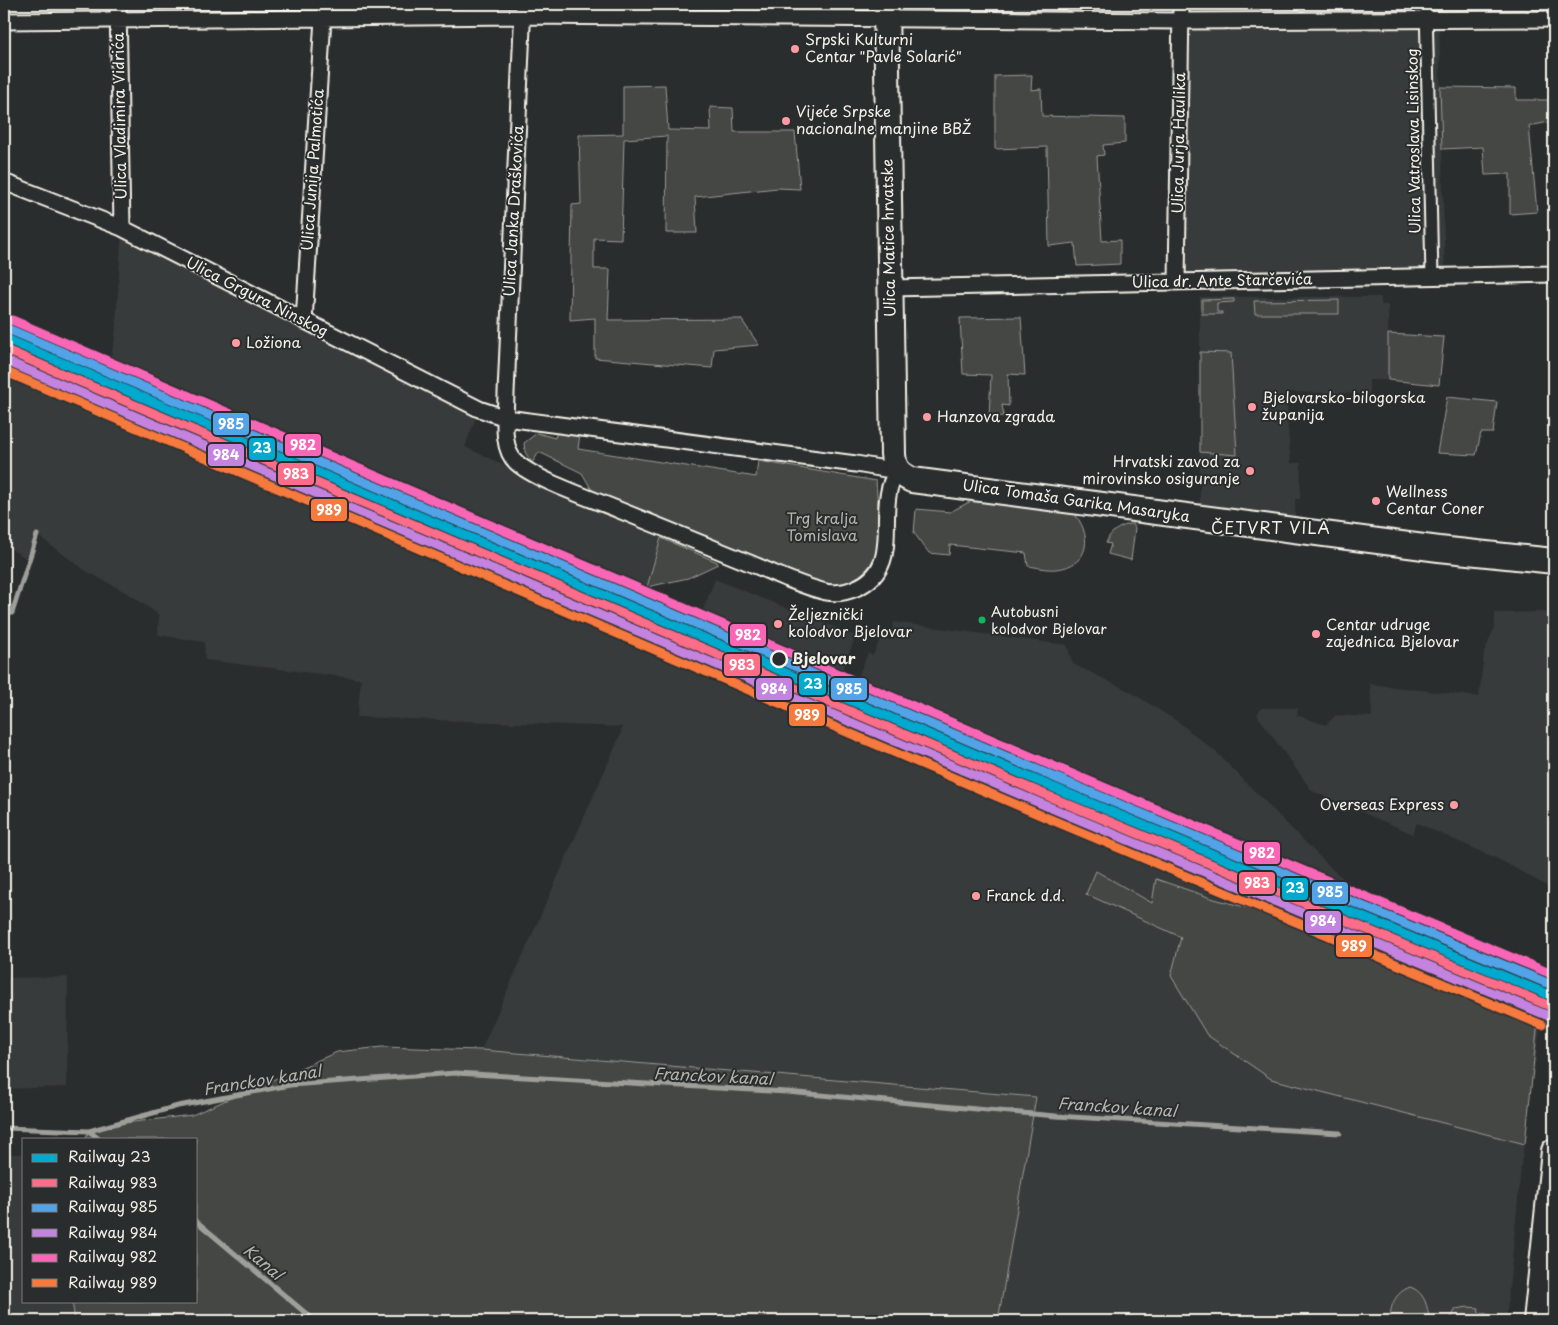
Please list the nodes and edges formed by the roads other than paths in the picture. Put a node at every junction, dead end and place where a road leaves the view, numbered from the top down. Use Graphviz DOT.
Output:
graph roads {
  1 [pos="118,4"];
  2 [pos="1181,4"];
  3 [pos="523,10"];
  4 [pos="1426,11"];
  5 [pos="886,12"];
  6 [pos="323,18"];
  7 [pos="1554,19"];
  8 [pos="119,20"];
  9 [pos="4,21"];
  10 [pos="1181,21"];
  11 [pos="4,182"];
  12 [pos="122,228"];
  13 [pos="1554,274"];
  14 [pos="1432,278"];
  15 [pos="1177,282"];
  16 [pos="889,288"];
  17 [pos="304,321"];
  18 [pos="506,418"];
  19 [pos="898,471"];
  20 [pos="1554,561"];
  21 [pos="1554,1151"];
  22 [pos="1547,1292"];
  23 [pos="1536,1321"];
  1 -- 8 [label="street, Ulica Vladimira Vidrića"];
  2 -- 10 [label="street, Ulica Jurja Haulika"];
  3 -- 5 [label="street"];
  3 -- 6 [label="street"];
  3 -- 18 [label="street, Ulica Janka Draškovića"];
  4 -- 7 [label="street"];
  4 -- 10 [label="street"];
  4 -- 14 [label="street, Ulica Vatroslava Lisinskog"];
  5 -- 10 [label="street"];
  5 -- 16 [label="main road, Ulica Matice hrvatske"];
  6 -- 8 [label="street"];
  6 -- 17 [label="street, Ulica Junija Palmotića"];
  8 -- 9 [label="street"];
  8 -- 12 [label="street, Ulica Vladimira Vidrića"];
  10 -- 15 [label="street, Ulica Jurja Haulika"];
  11 -- 12 [label="street, Ulica Grgura Ninskog"];
  12 -- 17 [label="street, Ulica Grgura Ninskog"];
  13 -- 14 [label="street, Ulica dr. Ante Starčevića"];
  14 -- 15 [label="street, Ulica dr. Ante Starčevića"];
  15 -- 16 [label="street, Ulica dr. Ante Starčevića"];
  16 -- 19 [label="main road, Ulica Matice hrvatske"];
  17 -- 18 [label="street, Ulica Grgura Ninskog"];
  18 -- 19 [label="street"];
  18 -- 19 [label="street"];
  19 -- 20 [label="main road, Ulica Tomaša Garika Masaryka"];
  21 -- 22 [label="main road"];
  22 -- 23 [label="main road"];
}
